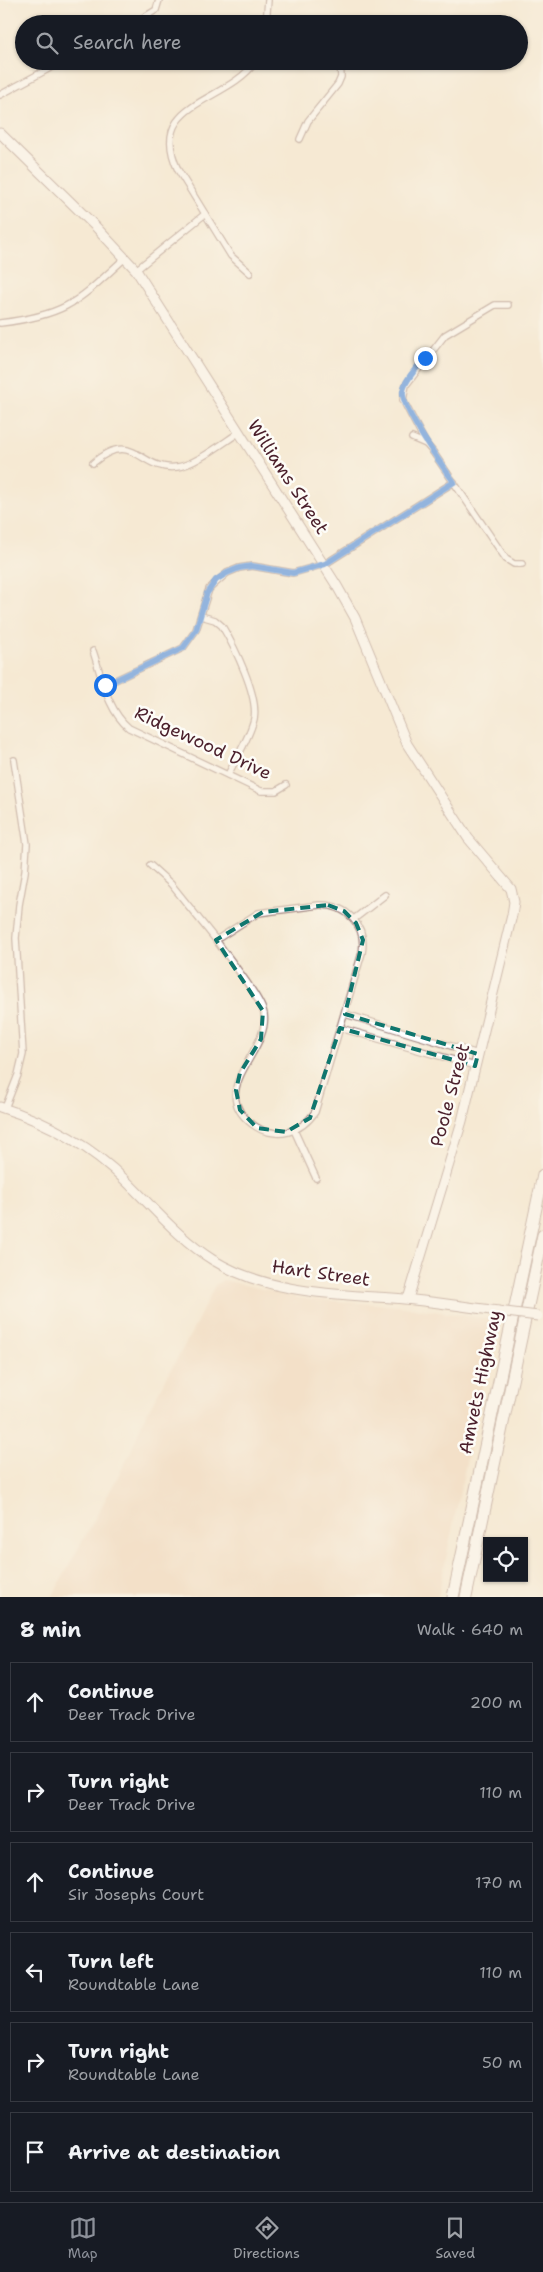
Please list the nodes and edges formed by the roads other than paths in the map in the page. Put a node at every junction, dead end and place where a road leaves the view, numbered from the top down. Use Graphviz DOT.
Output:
graph roads {
  1 [pos="159,0"];
  2 [pos="268,0"];
  3 [pos="148,15"];
  4 [pos="267,15"];
  5 [pos="46,70"];
  6 [pos="247,70"];
  7 [pos="341,70"];
  8 [pos="0,95"];
  9 [pos="0,134"];
  10 [pos="300,139"];
  11 [pos="205,214"];
  12 [pos="124,258"];
  13 [pos="136,270"];
  14 [pos="250,273"];
  15 [pos="508,305"];
  16 [pos="0,323"];
  17 [pos="240,432"];
  18 [pos="412,438"];
  19 [pos="426,444"];
  20 [pos="93,463"];
  21 [pos="454,482"];
  22 [pos="325,564"];
  23 [pos="522,564"];
  24 [pos="201,616"];
  25 [pos="93,651"];
  26 [pos="105,685"];
  27 [pos="14,760"];
  28 [pos="228,775"];
  29 [pos="286,785"];
  30 [pos="150,865"];
  31 [pos="386,895"];
  32 [pos="514,897"];
  33 [pos="354,919"];
  34 [pos="216,940"];
  35 [pos="345,1014"];
  36 [pos="340,1028"];
  37 [pos="478,1054"];
  38 [pos="475,1066"];
  39 [pos="2,1107"];
  40 [pos="294,1130"];
  41 [pos="543,1175"];
  42 [pos="316,1178"];
  43 [pos="543,1235"];
  44 [pos="408,1299"];
  45 [pos="541,1317"];
  46 [pos="453,1597"];
  47 [pos="466,1597"];
  1 -- 3 [label="street"];
  2 -- 4 [label="street"];
  5 -- 8 [label="street"];
  6 -- 11 [label="street"];
  7 -- 10 [label="street"];
  9 -- 12 [label="street, Williams Street"];
  11 -- 13 [label="street"];
  11 -- 14 [label="street"];
  12 -- 13 [label="street, Williams Street"];
  12 -- 16 [label="street"];
  13 -- 17 [label="street, Williams Street"];
  15 -- 19 [label="street"];
  17 -- 20 [label="street"];
  17 -- 22 [label="street, Williams Street"];
  18 -- 19 [label="street"];
  19 -- 21 [label="street"];
  21 -- 22 [label="street"];
  21 -- 23 [label="street"];
  22 -- 24 [label="street"];
  22 -- 32 [label="street, Williams Street"];
  24 -- 26 [label="street"];
  24 -- 28 [label="street"];
  25 -- 26 [label="street, Ridgewood Drive"];
  26 -- 28 [label="street, Ridgewood Drive"];
  27 -- 39 [label="street"];
  28 -- 29 [label="street, Ridgewood Drive"];
  30 -- 34 [label="street"];
  31 -- 33 [label="street"];
  32 -- 37 [label="street, Poole Street"];
  33 -- 34 [label="street"];
  33 -- 35 [label="street"];
  34 -- 40 [label="street"];
  35 -- 36 [label="street"];
  35 -- 37 [label="street"];
  36 -- 38 [label="street"];
  36 -- 40 [label="street"];
  37 -- 38 [label="street, Poole Street"];
  38 -- 44 [label="street, Poole Street"];
  39 -- 44 [label="street, Hart Street"];
  40 -- 42 [label="street"];
  41 -- 46 [label="highway, Amvets Highway"];
  43 -- 47 [label="highway, Amvets Highway"];
  44 -- 45 [label="street, Hart Street, bridge"];
}
